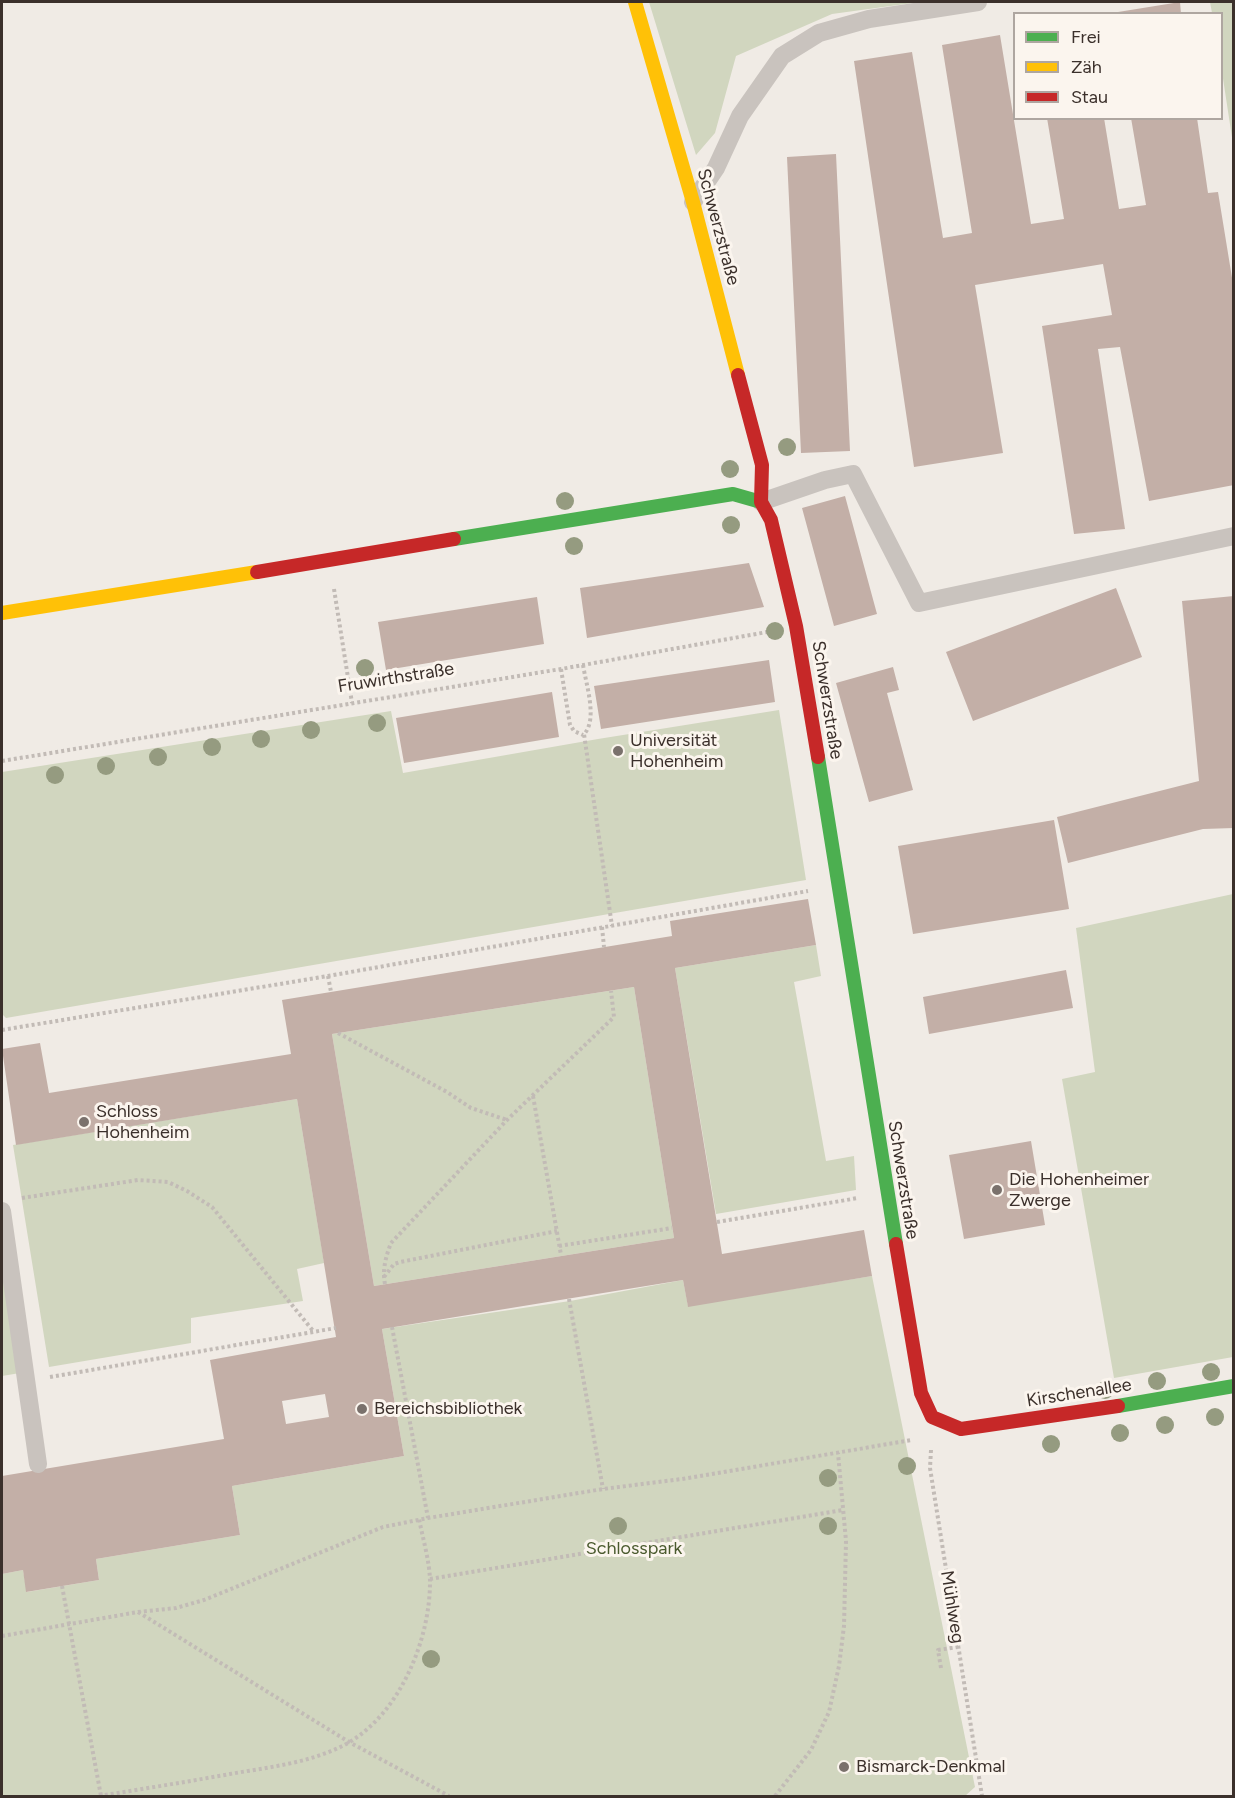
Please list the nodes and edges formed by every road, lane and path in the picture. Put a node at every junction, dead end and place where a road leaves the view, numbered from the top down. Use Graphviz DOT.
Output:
graph roads {
  1 [pos="635,2"];
  2 [pos="978,2"];
  3 [pos="693,202"];
  4 [pos="761,502"];
  5 [pos="1233,536"];
  6 [pos="330,559"];
  7 [pos="2,613"];
  8 [pos="796,626"];
  9 [pos="583,665"];
  10 [pos="561,669"];
  11 [pos="352,703"];
  12 [pos="584,735"];
  13 [pos="2,761"];
  14 [pos="839,884"];
  15 [pos="612,926"];
  16 [pos="602,927"];
  17 [pos="604,947"];
  18 [pos="328,976"];
  19 [pos="611,991"];
  20 [pos="331,992"];
  21 [pos="2,1030"];
  22 [pos="338,1033"];
  23 [pos="532,1095"];
  24 [pos="507,1120"];
  25 [pos="886,1193"];
  26 [pos="7,1205"];
  27 [pos="717,1222"];
  28 [pos="672,1228"];
  29 [pos="557,1231"];
  30 [pos="559,1246"];
  31 [pos="561,1255"];
  32 [pos="384,1277"];
  33 [pos="385,1284"];
  34 [pos="569,1299"];
  35 [pos="392,1327"];
  36 [pos="336,1328"];
  37 [pos="314,1332"];
  38 [pos="25,1381"];
  39 [pos="1233,1386"];
  40 [pos="932,1417"];
  41 [pos="932,1436"];
  42 [pos="838,1453"];
  43 [pos="38,1464"];
  44 [pos="603,1489"];
  45 [pos="843,1509"];
  46 [pos="428,1518"];
  47 [pos="419,1519"];
  48 [pos="430,1579"];
  49 [pos="62,1586"];
  50 [pos="138,1612"];
  51 [pos="70,1625"];
  52 [pos="3,1637"];
  53 [pos="958,1647"];
  54 [pos="941,1668"];
  55 [pos="349,1742"];
  56 [pos="100,1796"];
  57 [pos="449,1797"];
  58 [pos="775,1797"];
  59 [pos="982,1797"];
  1 -- 3 [label="street, Schwerzstraße"];
  2 -- 3 [label="lane"];
  3 -- 4 [label="street, Schwerzstraße"];
  4 -- 5 [label="lane"];
  4 -- 6 [label="street"];
  4 -- 8 [label="street, Schwerzstraße"];
  6 -- 7 [label="street"];
  6 -- 11 [label="path"];
  8 -- 9 [label="path, Fruwirthstraße"];
  8 -- 14 [label="street, Schwerzstraße"];
  9 -- 10 [label="path, Fruwirthstraße"];
  9 -- 12 [label="path"];
  10 -- 11 [label="path, Fruwirthstraße"];
  10 -- 12 [label="path"];
  11 -- 13 [label="path, Fruwirthstraße"];
  12 -- 15 [label="path"];
  14 -- 15 [label="path"];
  14 -- 25 [label="street, Schwerzstraße"];
  15 -- 16 [label="path"];
  16 -- 17 [label="path"];
  16 -- 18 [label="path"];
  18 -- 20 [label="path"];
  18 -- 21 [label="path"];
  19 -- 23 [label="path"];
  22 -- 24 [label="path"];
  23 -- 24 [label="path"];
  23 -- 29 [label="path"];
  24 -- 32 [label="path"];
  25 -- 27 [label="path"];
  25 -- 40 [label="street, Schwerzstraße"];
  26 -- 37 [label="path"];
  26 -- 38 [label="lane"];
  28 -- 30 [label="path"];
  29 -- 30 [label="path"];
  29 -- 32 [label="path"];
  30 -- 31 [label="path"];
  32 -- 33 [label="path"];
  34 -- 44 [label="path"];
  35 -- 46 [label="path"];
  36 -- 37 [label="path"];
  37 -- 38 [label="path"];
  38 -- 43 [label="lane"];
  39 -- 40 [label="street, Kirschenallee"];
  40 -- 41 [label="lane"];
  41 -- 42 [label="path"];
  41 -- 53 [label="path, Mühlweg"];
  42 -- 44 [label="path"];
  42 -- 45 [label="path"];
  44 -- 46 [label="path"];
  45 -- 48 [label="path"];
  45 -- 58 [label="path"];
  46 -- 47 [label="path"];
  47 -- 48 [label="path"];
  47 -- 50 [label="path"];
  48 -- 55 [label="path"];
  49 -- 51 [label="path"];
  50 -- 51 [label="path"];
  50 -- 55 [label="path"];
  51 -- 52 [label="path"];
  51 -- 56 [label="path"];
  53 -- 54 [label="path"];
  53 -- 59 [label="path, Mühlweg"];
  55 -- 56 [label="path"];
  55 -- 57 [label="path"];
}
